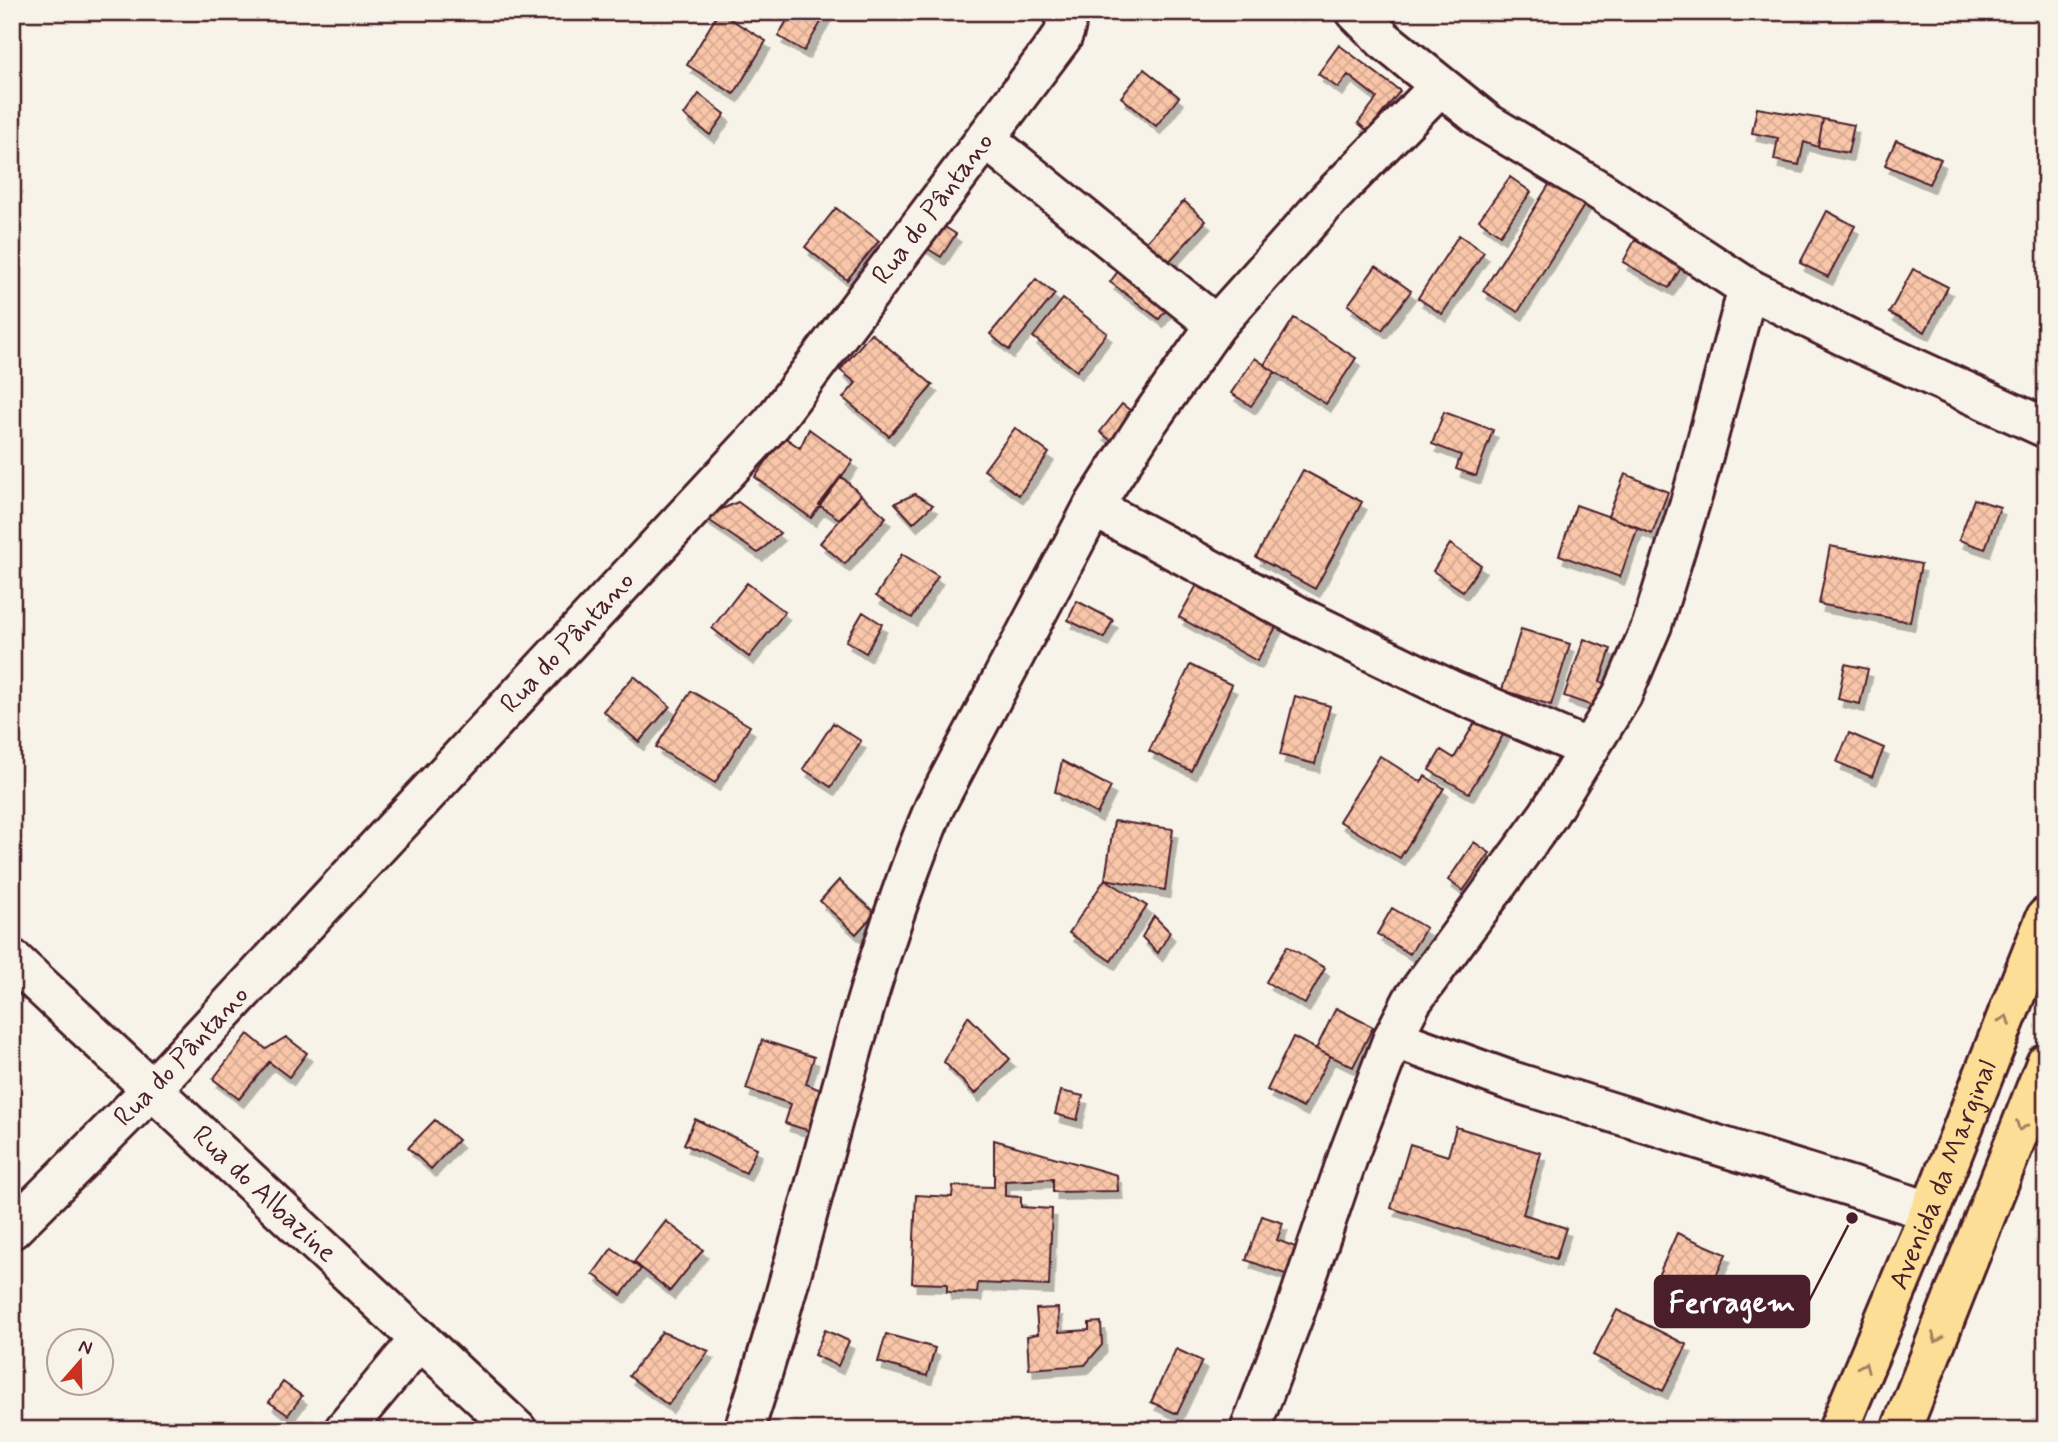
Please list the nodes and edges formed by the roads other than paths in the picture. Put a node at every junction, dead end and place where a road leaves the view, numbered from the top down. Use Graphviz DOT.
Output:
graph roads {
  1 [pos="1062,12"];
  2 [pos="1356,12"];
  3 [pos="1440,86"];
  4 [pos="986,139"];
  5 [pos="1748,288"];
  6 [pos="1216,326"];
  7 [pos="2046,428"];
  8 [pos="1093,507"];
  9 [pos="1589,749"];
  10 [pos="2046,917"];
  11 [pos="12,959"];
  12 [pos="1393,1038"];
  13 [pos="2046,1063"];
  14 [pos="152,1089"];
  15 [pos="1930,1211"];
  16 [pos="12,1229"];
  17 [pos="420,1339"];
  18 [pos="344,1430"];
  19 [pos="517,1430"];
  20 [pos="744,1430"];
  21 [pos="1250,1430"];
  22 [pos="1838,1430"];
  23 [pos="1901,1430"];
  1 -- 4 [label="street, Rua do Pântano"];
  2 -- 3 [label="street"];
  3 -- 5 [label="street"];
  3 -- 6 [label="street"];
  4 -- 6 [label="street"];
  4 -- 14 [label="street, Rua do Pântano"];
  5 -- 7 [label="street"];
  5 -- 9 [label="street"];
  6 -- 8 [label="street"];
  8 -- 9 [label="street"];
  8 -- 20 [label="street"];
  9 -- 12 [label="street"];
  15 -- 10 [label="main road, Avenida da Marginal, one-way"];
  11 -- 14 [label="street, Rua do Albazine"];
  12 -- 15 [label="street"];
  12 -- 21 [label="street"];
  13 -- 23 [label="main road, Avenida da Marginal, one-way"];
  14 -- 16 [label="street, Rua do Pântano"];
  14 -- 17 [label="street, Rua do Albazine"];
  22 -- 15 [label="main road, Avenida da Marginal, one-way"];
  17 -- 18 [label="street"];
  17 -- 19 [label="street, Rua do Albazine"];
}
